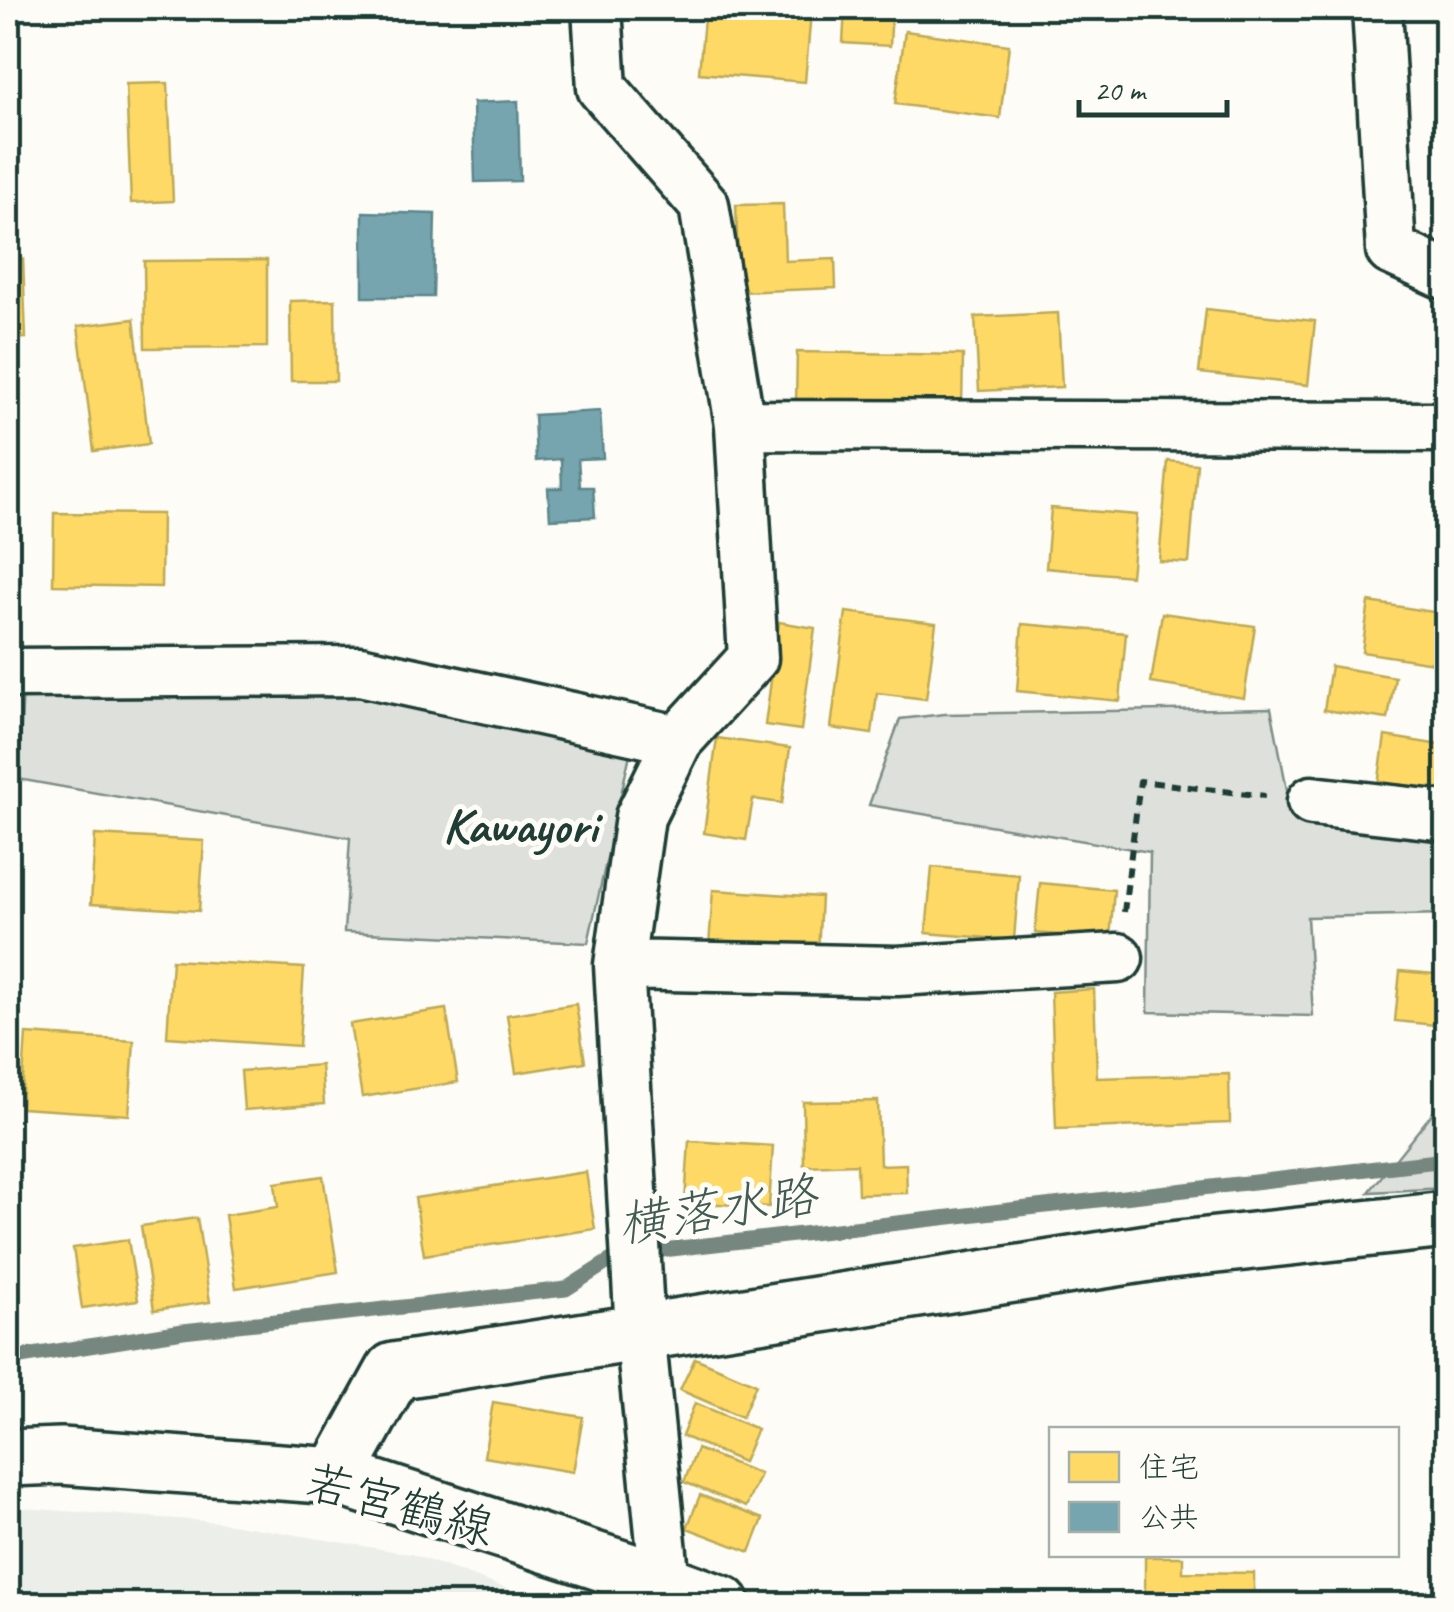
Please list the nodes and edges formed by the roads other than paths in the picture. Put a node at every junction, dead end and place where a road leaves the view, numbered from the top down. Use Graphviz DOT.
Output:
graph roads {
  1 [pos="596,8"];
  2 [pos="1378,8"];
  3 [pos="1446,275"];
  4 [pos="740,426"];
  5 [pos="1446,427"];
  6 [pos="8,673"];
  7 [pos="678,740"];
  8 [pos="1312,801"];
  9 [pos="1446,816"];
  10 [pos="1118,958"];
  11 [pos="619,965"];
  12 [pos="1446,1220"];
  13 [pos="638,1307"];
  14 [pos="8,1458"];
  15 [pos="336,1476"];
  16 [pos="662,1594"];
  17 [pos="722,1604"];
  1 -- 4 [label="street"];
  2 -- 3 [label="street"];
  4 -- 5 [label="street"];
  4 -- 7 [label="street"];
  6 -- 7 [label="street"];
  7 -- 11 [label="street"];
  8 -- 9 [label="street"];
  10 -- 11 [label="street"];
  11 -- 13 [label="street"];
  12 -- 13 [label="street"];
  13 -- 15 [label="street"];
  13 -- 16 [label="street"];
  14 -- 15 [label="street, 若宮鶴線"];
  15 -- 16 [label="street, 若宮鶴線"];
  16 -- 17 [label="street, 若宮鶴線"];
}
